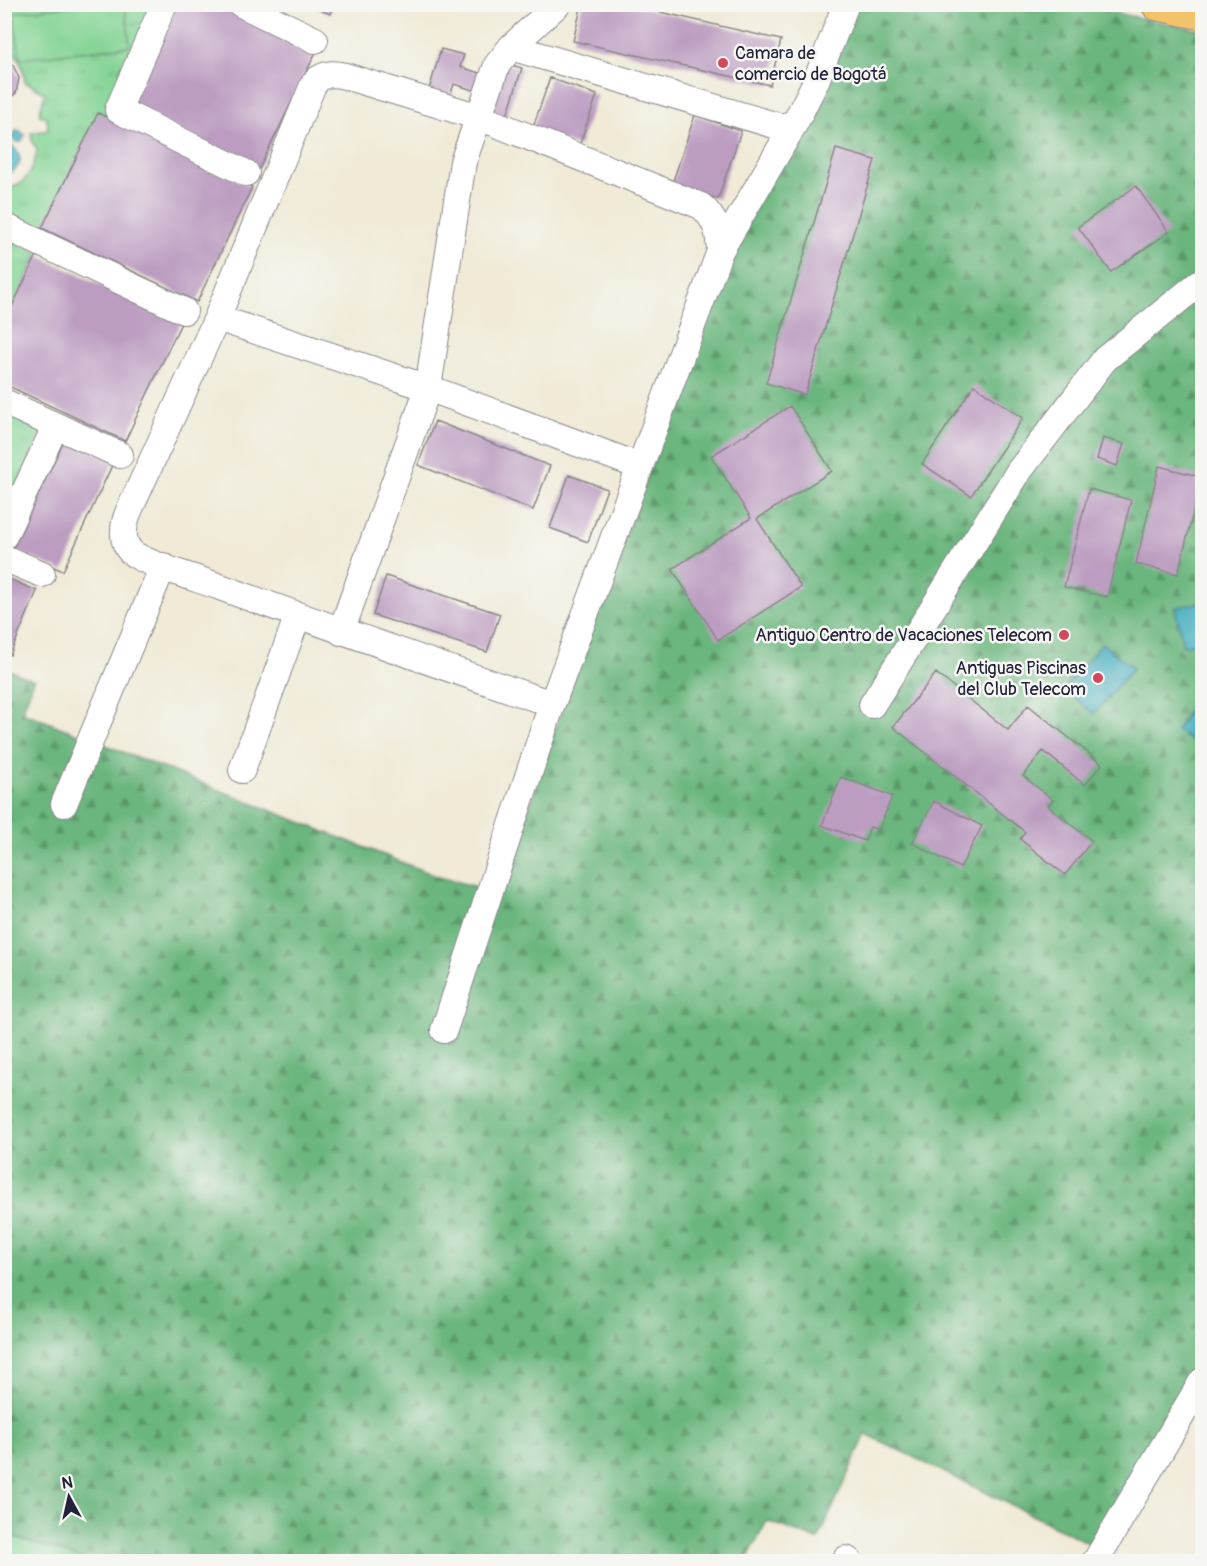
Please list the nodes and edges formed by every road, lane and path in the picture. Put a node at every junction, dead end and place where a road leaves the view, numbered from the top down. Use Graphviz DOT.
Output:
graph roads {
  1 [pos="164,4"];
  2 [pos="241,4"];
  3 [pos="558,4"];
  4 [pos="846,4"];
  5 [pos="1158,4"];
  6 [pos="1203,14"];
  7 [pos="315,40"];
  8 [pos="511,47"];
  9 [pos="478,117"];
  10 [pos="795,123"];
  11 [pos="246,173"];
  12 [pos="4,226"];
  13 [pos="720,251"];
  14 [pos="1203,281"];
  15 [pos="184,311"];
  16 [pos="217,318"];
  17 [pos="428,388"];
  18 [pos="4,402"];
  19 [pos="55,427"];
  20 [pos="120,455"];
  21 [pos="639,466"];
  22 [pos="4,537"];
  23 [pos="4,558"];
  24 [pos="163,566"];
  25 [pos="42,574"];
  26 [pos="298,615"];
  27 [pos="341,632"];
  28 [pos="552,704"];
  29 [pos="872,705"];
  30 [pos="242,770"];
  31 [pos="64,804"];
  32 [pos="444,1030"];
  33 [pos="1200,1390"];
  34 [pos="1095,1562"];
  1 -- 11 [label="street"];
  2 -- 7 [label="street"];
  3 -- 8 [label="street"];
  4 -- 10 [label="street"];
  5 -- 6 [label="main road"];
  8 -- 9 [label="street"];
  8 -- 10 [label="street"];
  9 -- 13 [label="street"];
  9 -- 16 [label="street"];
  9 -- 17 [label="street"];
  10 -- 13 [label="street"];
  12 -- 15 [label="street"];
  13 -- 21 [label="street"];
  14 -- 29 [label="street"];
  16 -- 17 [label="street"];
  16 -- 24 [label="street"];
  17 -- 21 [label="street"];
  17 -- 27 [label="street"];
  18 -- 19 [label="street"];
  19 -- 20 [label="street"];
  19 -- 22 [label="street"];
  21 -- 28 [label="street"];
  23 -- 25 [label="street"];
  24 -- 26 [label="street"];
  24 -- 31 [label="street"];
  26 -- 27 [label="street"];
  26 -- 30 [label="street"];
  27 -- 28 [label="street"];
  28 -- 32 [label="street"];
  33 -- 34 [label="street"];
}
